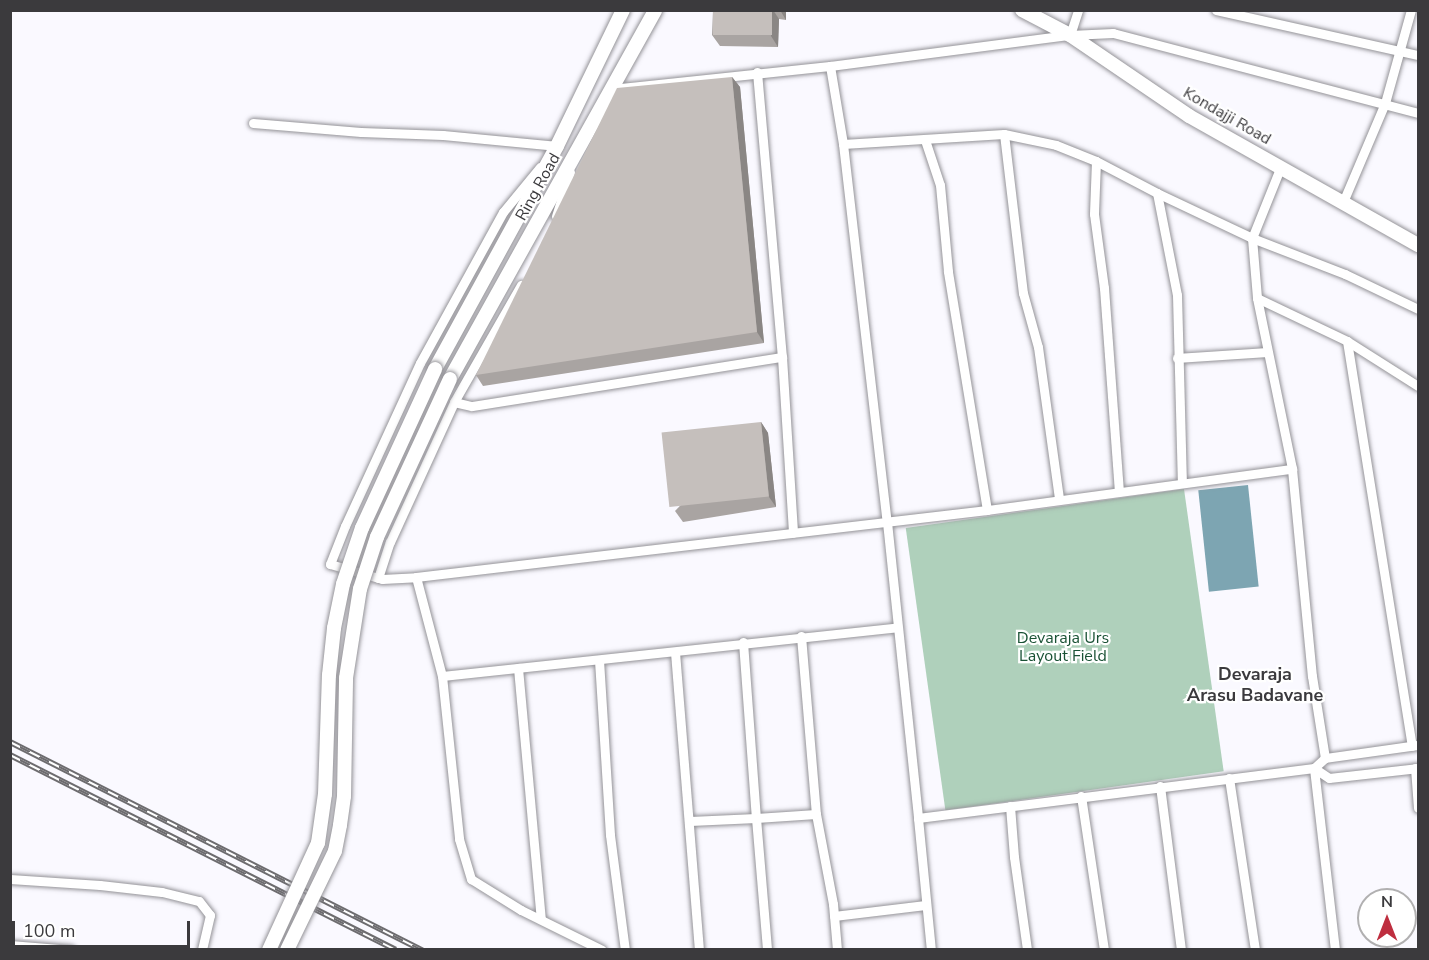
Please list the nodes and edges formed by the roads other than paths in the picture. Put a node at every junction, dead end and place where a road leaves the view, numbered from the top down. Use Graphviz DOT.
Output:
graph roads {
  1 [pos="623,10"];
  2 [pos="655,10"];
  3 [pos="1022,10"];
  4 [pos="1078,10"];
  5 [pos="1216,10"];
  6 [pos="1411,10"];
  7 [pos="1070,35"];
  8 [pos="1400,51"];
  9 [pos="1419,55"];
  10 [pos="830,66"];
  11 [pos="758,72"];
  12 [pos="611,89"];
  13 [pos="1385,103"];
  14 [pos="1419,112"];
  15 [pos="253,123"];
  16 [pos="1004,134"];
  17 [pos="925,140"];
  18 [pos="843,144"];
  19 [pos="557,146"];
  20 [pos="577,150"];
  21 [pos="1096,161"];
  22 [pos="1281,166"];
  23 [pos="1156,193"];
  24 [pos="1343,202"];
  25 [pos="553,224"];
  26 [pos="1252,238"];
  27 [pos="1419,245"];
  28 [pos="527,274"];
  29 [pos="1257,298"];
  30 [pos="1419,309"];
  31 [pos="1347,341"];
  32 [pos="1267,352"];
  33 [pos="782,357"];
  34 [pos="1178,358"];
  35 [pos="1419,386"];
  36 [pos="454,402"];
  37 [pos="1292,469"];
  38 [pos="1182,482"];
  39 [pos="1119,491"];
  40 [pos="1059,500"];
  41 [pos="987,510"];
  42 [pos="887,522"];
  43 [pos="793,532"];
  44 [pos="416,577"];
  45 [pos="378,578"];
  46 [pos="897,627"];
  47 [pos="801,636"];
  48 [pos="743,642"];
  49 [pos="675,652"];
  50 [pos="598,660"];
  51 [pos="518,668"];
  52 [pos="442,676"];
  53 [pos="1415,746"];
  54 [pos="1325,758"];
  55 [pos="1314,768"];
  56 [pos="1417,768"];
  57 [pos="1229,778"];
  58 [pos="1160,786"];
  59 [pos="1081,796"];
  60 [pos="1010,806"];
  61 [pos="1419,808"];
  62 [pos="816,814"];
  63 [pos="756,818"];
  64 [pos="918,818"];
  65 [pos="690,821"];
  66 [pos="10,879"];
  67 [pos="926,905"];
  68 [pos="834,916"];
  69 [pos="541,919"];
  70 [pos="10,945"];
  71 [pos="71,950"];
  72 [pos="202,950"];
  73 [pos="269,950"];
  74 [pos="287,950"];
  75 [pos="602,950"];
  76 [pos="625,950"];
  77 [pos="699,950"];
  78 [pos="766,950"];
  79 [pos="837,950"];
  80 [pos="931,950"];
  81 [pos="1027,950"];
  82 [pos="1104,950"];
  83 [pos="1181,950"];
  84 [pos="1255,950"];
  85 [pos="1335,950"];
  1 -- 19 [label="main road"];
  2 -- 12 [label="main road, Ring Road"];
  3 -- 7 [label="main road, Kondajji Road"];
  4 -- 7 [label="street"];
  5 -- 8 [label="street"];
  6 -- 8 [label="street"];
  7 -- 10 [label="street"];
  7 -- 13 [label="street"];
  7 -- 22 [label="main road, Kondajji Road"];
  8 -- 9 [label="street"];
  8 -- 13 [label="street"];
  10 -- 11 [label="street"];
  10 -- 18 [label="street"];
  11 -- 12 [label="street"];
  11 -- 33 [label="street"];
  12 -- 20 [label="main road, Ring Road"];
  13 -- 14 [label="street"];
  13 -- 24 [label="street"];
  15 -- 19 [label="street"];
  16 -- 17 [label="street"];
  16 -- 21 [label="street"];
  16 -- 40 [label="street"];
  17 -- 18 [label="street"];
  17 -- 41 [label="street"];
  18 -- 42 [label="street"];
  19 -- 45 [label="street"];
  19 -- 73 [label="main road, bridge"];
  20 -- 25 [label="street"];
  20 -- 74 [label="main road, Ring Road, bridge"];
  21 -- 23 [label="street"];
  21 -- 39 [label="street"];
  22 -- 24 [label="main road, Kondajji Road"];
  22 -- 26 [label="street"];
  23 -- 26 [label="street"];
  23 -- 34 [label="street"];
  24 -- 27 [label="main road, Kondajji Road"];
  26 -- 29 [label="street"];
  26 -- 30 [label="street"];
  28 -- 36 [label="street"];
  29 -- 31 [label="street"];
  29 -- 32 [label="street"];
  31 -- 35 [label="street"];
  31 -- 53 [label="street"];
  32 -- 34 [label="street"];
  32 -- 37 [label="street"];
  33 -- 36 [label="street"];
  33 -- 43 [label="street"];
  34 -- 38 [label="street"];
  36 -- 45 [label="street"];
  37 -- 38 [label="street"];
  37 -- 54 [label="street"];
  38 -- 39 [label="street"];
  39 -- 40 [label="street"];
  40 -- 41 [label="street"];
  41 -- 42 [label="street"];
  42 -- 43 [label="street"];
  42 -- 46 [label="street"];
  43 -- 44 [label="street"];
  44 -- 45 [label="street"];
  44 -- 52 [label="street"];
  46 -- 47 [label="street"];
  46 -- 64 [label="street"];
  47 -- 48 [label="street"];
  47 -- 62 [label="street"];
  48 -- 49 [label="street"];
  48 -- 63 [label="street"];
  49 -- 50 [label="street"];
  49 -- 65 [label="street"];
  50 -- 51 [label="street"];
  50 -- 76 [label="street"];
  51 -- 52 [label="street"];
  51 -- 69 [label="street"];
  52 -- 69 [label="street"];
  53 -- 54 [label="street"];
  54 -- 55 [label="street"];
  55 -- 56 [label="street"];
  55 -- 57 [label="street"];
  55 -- 85 [label="street"];
  56 -- 61 [label="street"];
  57 -- 58 [label="street"];
  57 -- 84 [label="street"];
  58 -- 59 [label="street"];
  58 -- 83 [label="street"];
  59 -- 60 [label="street"];
  59 -- 82 [label="street"];
  60 -- 64 [label="street"];
  60 -- 81 [label="street"];
  62 -- 63 [label="street"];
  62 -- 68 [label="street"];
  63 -- 65 [label="street"];
  63 -- 78 [label="street"];
  64 -- 67 [label="street"];
  65 -- 77 [label="street"];
  66 -- 72 [label="street"];
  67 -- 68 [label="street"];
  67 -- 80 [label="street"];
  68 -- 79 [label="street"];
  69 -- 75 [label="street"];
  70 -- 71 [label="street"];
}
